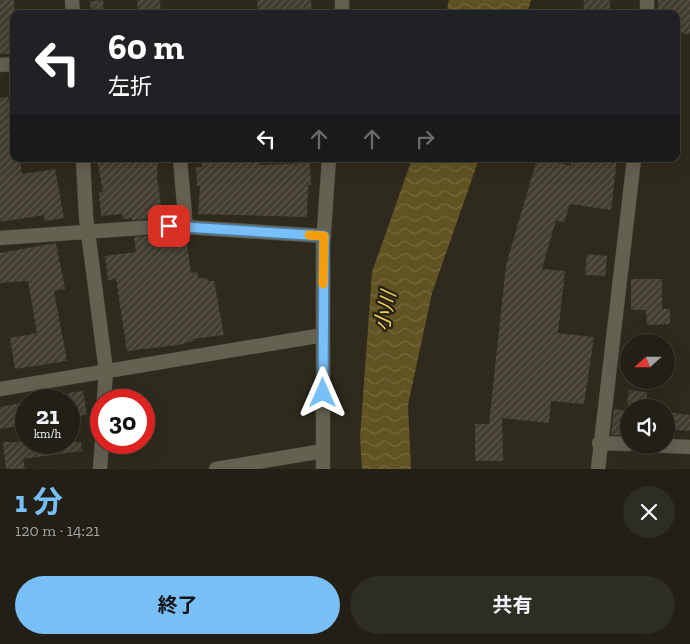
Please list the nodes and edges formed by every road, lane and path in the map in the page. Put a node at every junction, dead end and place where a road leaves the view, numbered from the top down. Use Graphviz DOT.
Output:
graph roads {
  1 [pos="83,162"];
  2 [pos="180,162"];
  3 [pos="329,162"];
  4 [pos="634,162"];
  5 [pos="186,227"];
  6 [pos="88,232"];
  7 [pos="324,236"];
  8 [pos="0,238"];
  9 [pos="323,335"];
  10 [pos="106,371"];
  11 [pos="0,389"];
  12 [pos="105,389"];
  13 [pos="599,443"];
  14 [pos="620,444"];
  15 [pos="675,446"];
  16 [pos="690,447"];
  17 [pos="323,451"];
  18 [pos="101,454"];
  19 [pos="100,469"];
  20 [pos="216,469"];
  21 [pos="323,469"];
  22 [pos="598,469"];
  1 -- 6 [label="street"];
  2 -- 5 [label="street"];
  3 -- 7 [label="street"];
  4 -- 13 [label="street"];
  5 -- 6 [label="street"];
  5 -- 7 [label="street"];
  6 -- 8 [label="street"];
  6 -- 10 [label="street"];
  7 -- 9 [label="street"];
  9 -- 10 [label="street"];
  9 -- 17 [label="street"];
  10 -- 11 [label="street"];
  10 -- 12 [label="street"];
  13 -- 14 [label="street"];
  13 -- 22 [label="street"];
  15 -- 16 [label="street"];
  17 -- 20 [label="street"];
  17 -- 21 [label="street"];
  18 -- 19 [label="street"];
}
